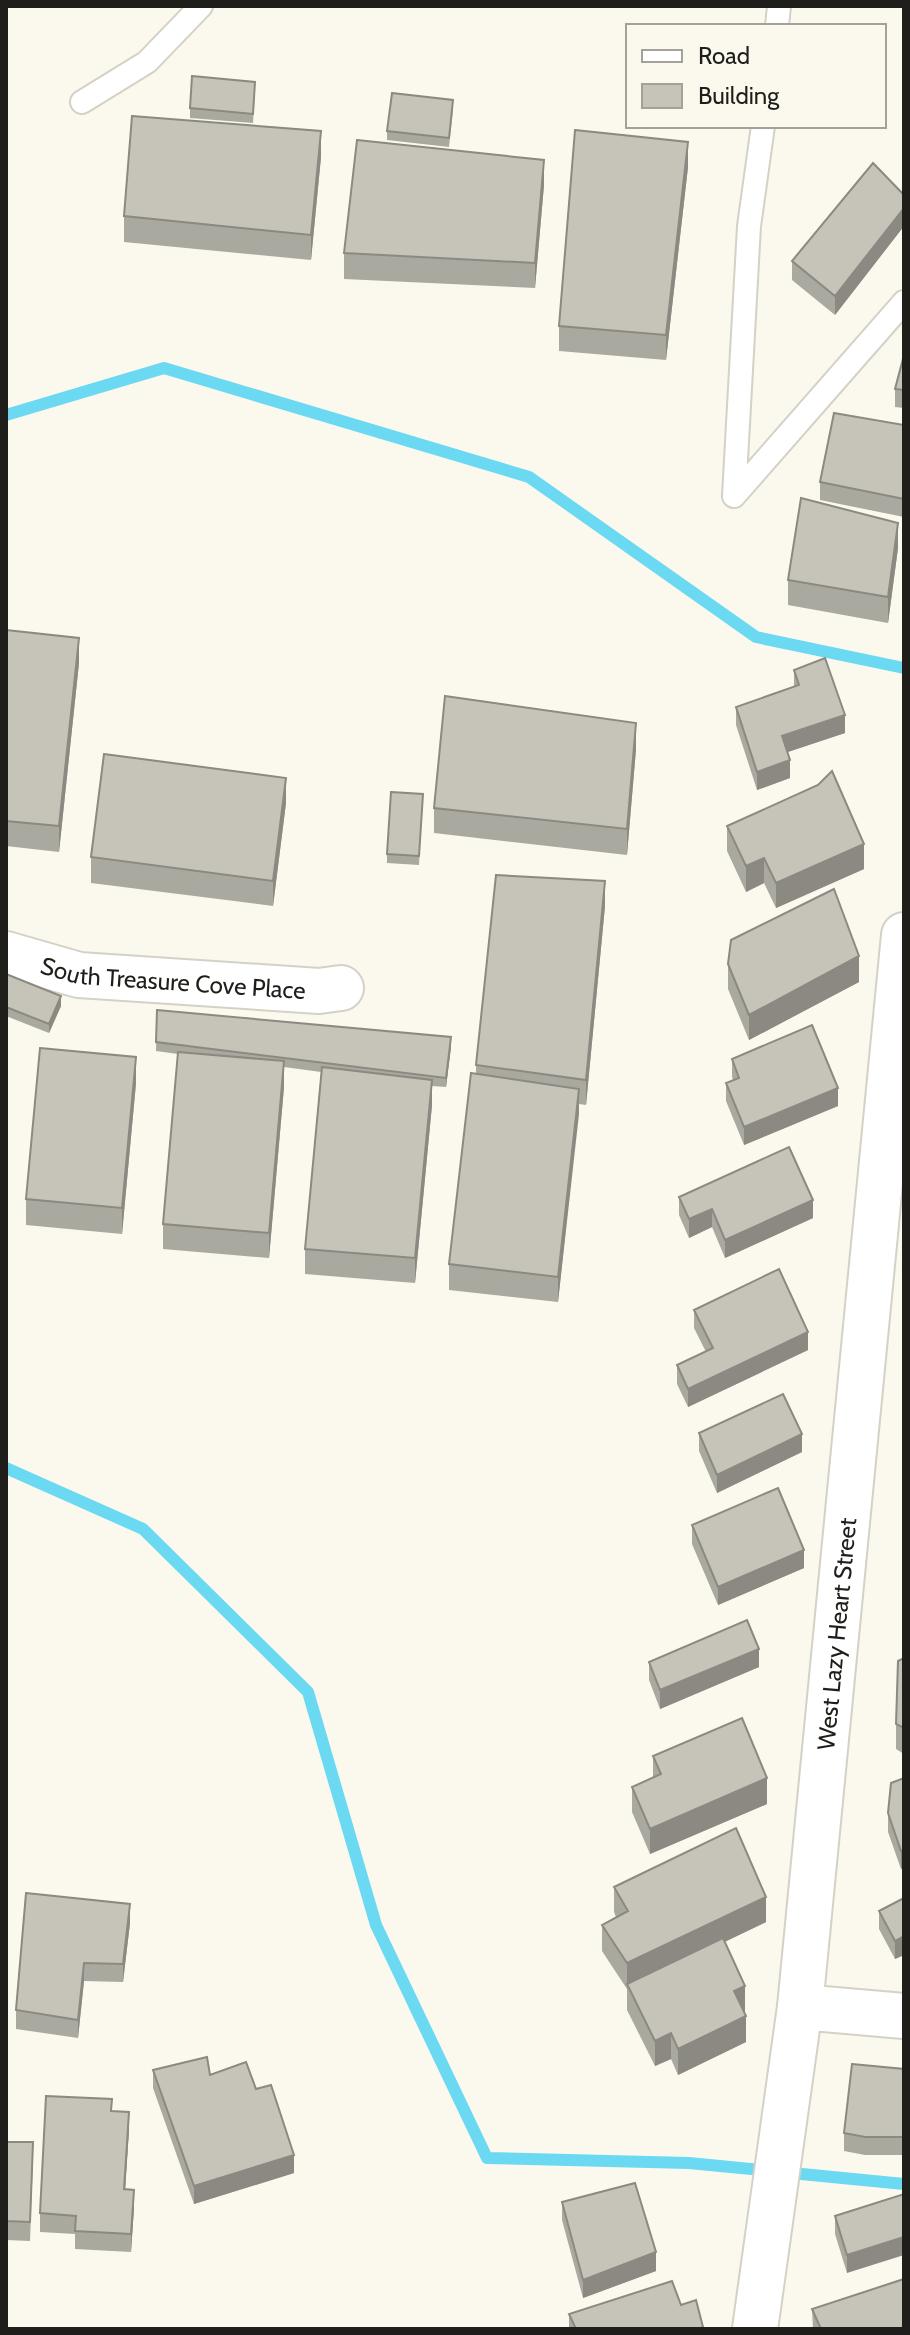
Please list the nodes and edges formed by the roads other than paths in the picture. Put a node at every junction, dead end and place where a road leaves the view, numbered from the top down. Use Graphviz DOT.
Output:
graph roads {
  1 [pos="201,6"];
  2 [pos="82,102"];
  3 [pos="763,128"];
  4 [pos="904,302"];
  5 [pos="904,935"];
  6 [pos="6,954"];
  7 [pos="341,988"];
  8 [pos="800,2007"];
  9 [pos="904,2016"];
  10 [pos="755,2329"];
  1 -- 2 [label="lane"];
  3 -- 4 [label="lane"];
  5 -- 8 [label="street, West Lazy Heart Street"];
  6 -- 7 [label="street, South Treasure Cove Place"];
  8 -- 9 [label="street"];
  8 -- 10 [label="street, West Lazy Heart Street"];
}
